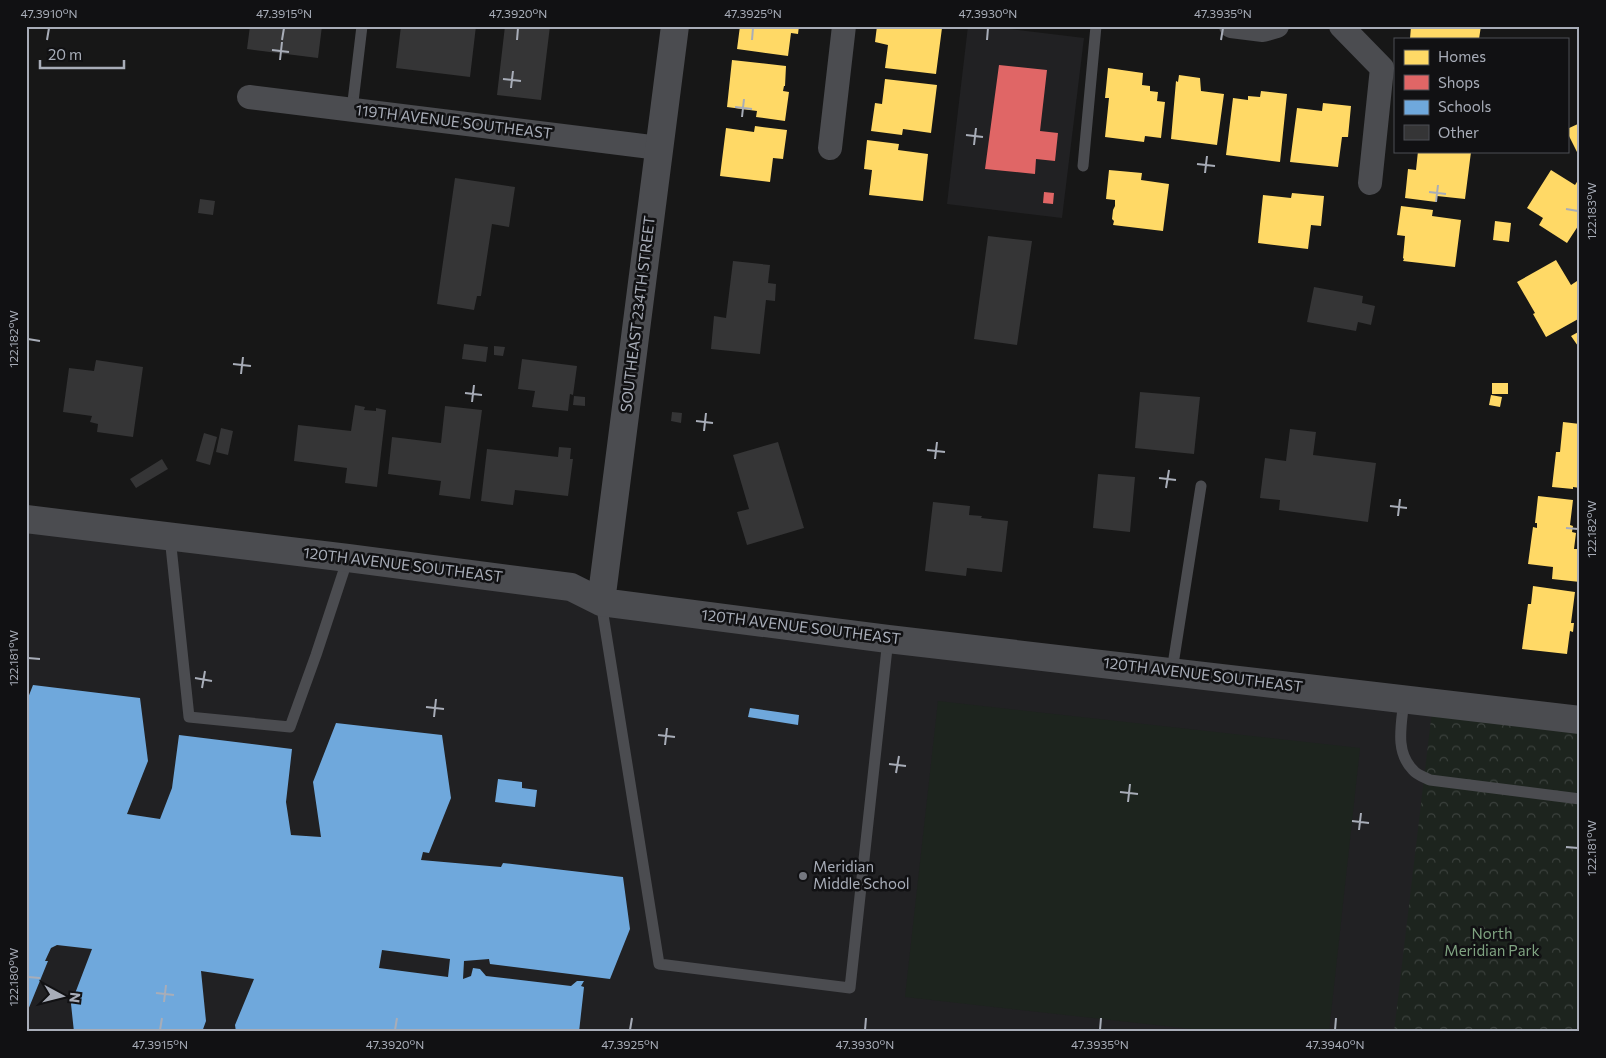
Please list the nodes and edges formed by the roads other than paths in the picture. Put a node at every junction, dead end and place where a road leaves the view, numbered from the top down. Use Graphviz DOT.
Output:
graph roads {
  1 [pos="362,26"];
  2 [pos="675,26"];
  3 [pos="844,26"];
  4 [pos="1096,26"];
  5 [pos="1231,26"];
  6 [pos="1277,26"];
  7 [pos="1341,26"];
  8 [pos="249,97"];
  9 [pos="352,110"];
  10 [pos="659,148"];
  11 [pos="830,148"];
  12 [pos="1083,166"];
  13 [pos="1370,183"];
  14 [pos="1201,486"];
  15 [pos="26,519"];
  16 [pos="170,537"];
  17 [pos="348,558"];
  18 [pos="602,602"];
  19 [pos="888,639"];
  20 [pos="1172,671"];
  21 [pos="1404,699"];
  22 [pos="1580,720"];
  23 [pos="1580,799"];
  1 -- 9 [label="lane"];
  2 -- 10 [label="street, SOUTHEAST 234TH STREET"];
  3 -- 11 [label="street"];
  4 -- 12 [label="lane"];
  5 -- 6 [label="street"];
  7 -- 13 [label="street"];
  8 -- 9 [label="street, 119TH AVENUE SOUTHEAST"];
  9 -- 10 [label="street, 119TH AVENUE SOUTHEAST"];
  10 -- 18 [label="street, SOUTHEAST 234TH STREET"];
  14 -- 20 [label="lane"];
  15 -- 16 [label="street, 120TH AVENUE SOUTHEAST"];
  16 -- 17 [label="street, 120TH AVENUE SOUTHEAST"];
  16 -- 17 [label="lane"];
  17 -- 18 [label="street, 120TH AVENUE SOUTHEAST"];
  18 -- 19 [label="street, 120TH AVENUE SOUTHEAST"];
  18 -- 19 [label="lane"];
  19 -- 20 [label="street, 120TH AVENUE SOUTHEAST"];
  20 -- 21 [label="street, 120TH AVENUE SOUTHEAST"];
  21 -- 22 [label="street, 120TH AVENUE SOUTHEAST"];
  21 -- 23 [label="lane"];
}
